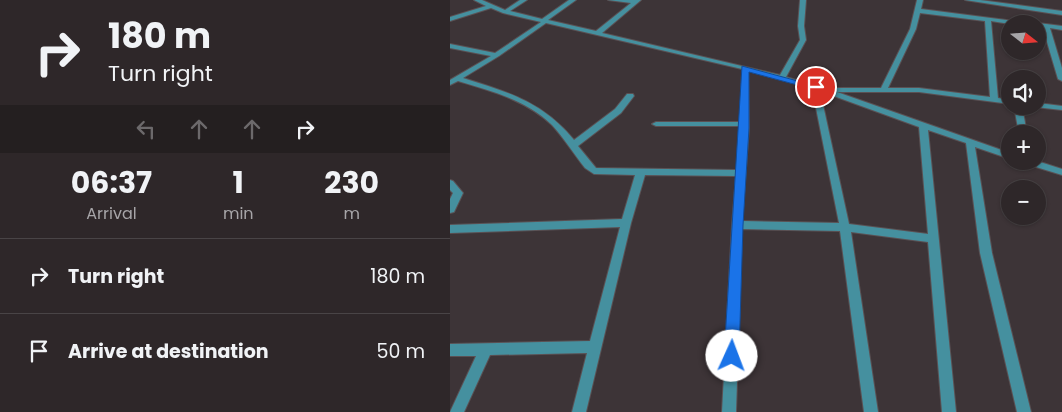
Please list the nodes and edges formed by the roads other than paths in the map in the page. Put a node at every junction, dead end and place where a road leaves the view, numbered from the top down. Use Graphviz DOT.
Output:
graph roads {
  1 [pos="477,0"];
  2 [pos="524,0"];
  3 [pos="573,0"];
  4 [pos="611,0"];
  5 [pos="803,0"];
  6 [pos="920,0"];
  7 [pos="968,0"];
  8 [pos="637,1"];
  9 [pos="491,6"];
  10 [pos="919,11"];
  11 [pos="504,12"];
  12 [pos="1062,13"];
  13 [pos="450,19"];
  14 [pos="988,19"];
  15 [pos="544,21"];
  16 [pos="1001,21"];
  17 [pos="1047,26"];
  18 [pos="1062,28"];
  19 [pos="597,34"];
  20 [pos="450,46"];
  21 [pos="497,55"];
  22 [pos="745,68"];
  23 [pos="459,78"];
  24 [pos="782,78"];
  25 [pos="1062,80"];
  26 [pos="450,83"];
  27 [pos="821,89"];
  28 [pos="884,89"];
  29 [pos="630,96"];
  30 [pos="994,100"];
  31 [pos="1001,101"];
  32 [pos="1046,106"];
  33 [pos="1062,108"];
  34 [pos="656,124"];
  35 [pos="744,124"];
  36 [pos="923,125"];
  37 [pos="970,141"];
  38 [pos="573,145"];
  39 [pos="1001,153"];
  40 [pos="1046,167"];
  41 [pos="641,172"];
  42 [pos="741,172"];
  43 [pos="1062,172"];
  44 [pos="450,183"];
  45 [pos="450,209"];
  46 [pos="626,222"];
  47 [pos="737,225"];
  48 [pos="845,227"];
  49 [pos="450,229"];
  50 [pos="934,238"];
  51 [pos="595,347"];
  52 [pos="486,349"];
  53 [pos="450,350"];
  54 [pos="457,412"];
  55 [pos="579,412"];
  56 [pos="729,412"];
  57 [pos="871,412"];
  58 [pos="949,412"];
  59 [pos="1024,412"];
  1 -- 9 [label="street"];
  2 -- 11 [label="street"];
  3 -- 15 [label="street"];
  4 -- 8 [label="street"];
  5 -- 24 [label="street"];
  6 -- 10 [label="street"];
  7 -- 12 [label="street"];
  8 -- 19 [label="street"];
  9 -- 11 [label="street"];
  9 -- 13 [label="street"];
  10 -- 14 [label="street"];
  10 -- 28 [label="street"];
  11 -- 15 [label="street"];
  14 -- 16 [label="street"];
  14 -- 30 [label="street"];
  15 -- 19 [label="street"];
  15 -- 21 [label="street"];
  17 -- 18 [label="street"];
  17 -- 25 [label="street"];
  19 -- 22 [label="street"];
  20 -- 21 [label="street"];
  21 -- 23 [label="street"];
  22 -- 24 [label="street"];
  22 -- 35 [label="street"];
  23 -- 26 [label="street"];
  23 -- 38 [label="street"];
  24 -- 27 [label="street"];
  27 -- 28 [label="street"];
  27 -- 36 [label="street"];
  27 -- 48 [label="street"];
  28 -- 30 [label="street"];
  29 -- 38 [label="street"];
  30 -- 31 [label="street"];
  32 -- 33 [label="street"];
  34 -- 35 [label="street"];
  35 -- 42 [label="street"];
  36 -- 37 [label="street"];
  36 -- 50 [label="street"];
  37 -- 39 [label="street"];
  37 -- 59 [label="street"];
  38 -- 41 [label="street"];
  40 -- 43 [label="street"];
  41 -- 42 [label="street"];
  41 -- 46 [label="street"];
  42 -- 47 [label="street"];
  44 -- 45 [label="street"];
  46 -- 49 [label="street"];
  46 -- 51 [label="street"];
  47 -- 48 [label="street"];
  47 -- 56 [label="street"];
  48 -- 50 [label="street"];
  48 -- 57 [label="street"];
  50 -- 58 [label="street"];
  51 -- 52 [label="street"];
  51 -- 55 [label="street"];
  52 -- 53 [label="street"];
  52 -- 54 [label="street"];
}
